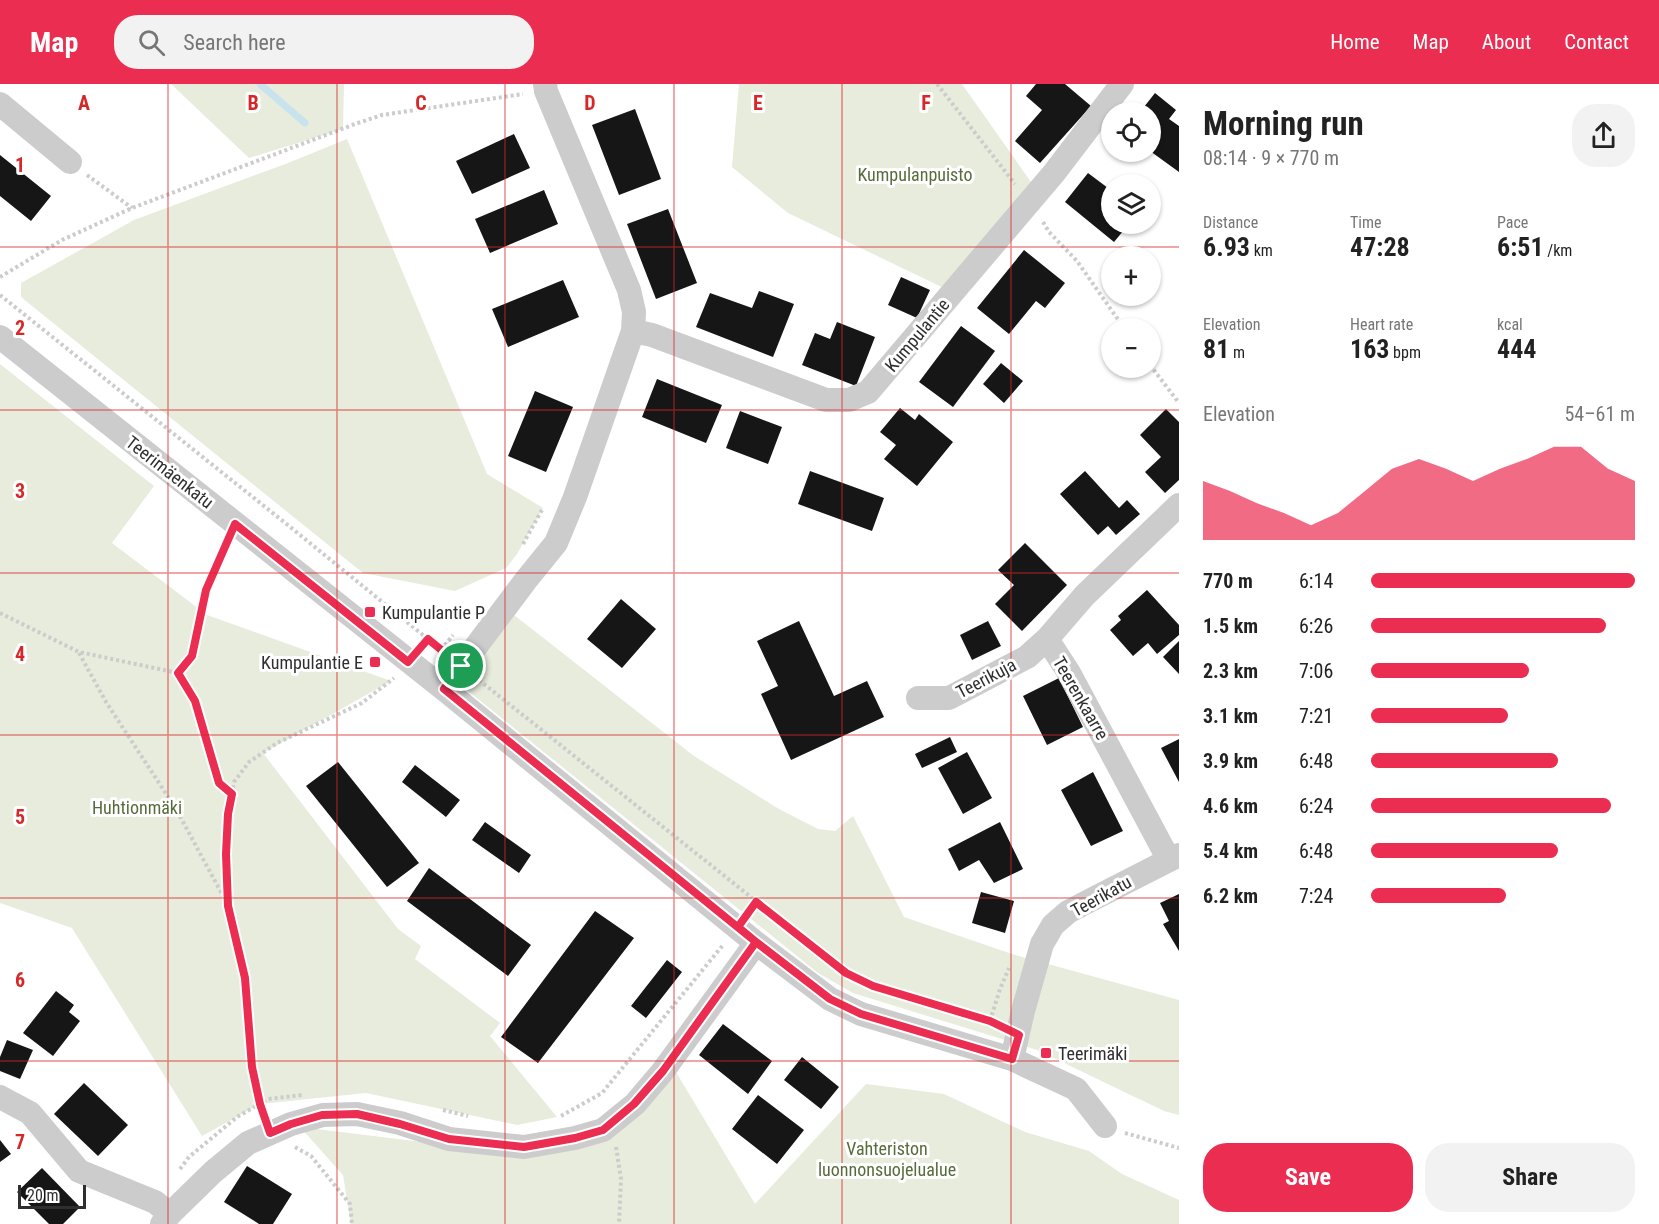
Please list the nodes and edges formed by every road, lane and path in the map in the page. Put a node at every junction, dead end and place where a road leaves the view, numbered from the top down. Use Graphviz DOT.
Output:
graph roads {
  1 [pos="524,84"];
  2 [pos="545,84"];
  3 [pos="1122,84"];
  4 [pos="0,104"];
  5 [pos="70,162"];
  6 [pos="132,208"];
  7 [pos="0,277"];
  8 [pos="0,295"];
  9 [pos="633,330"];
  10 [pos="0,337"];
  11 [pos="1160,378"];
  12 [pos="1179,403"];
  13 [pos="547,500"];
  14 [pos="1179,505"];
  15 [pos="235,524"];
  16 [pos="523,544"];
  17 [pos="0,613"];
  18 [pos="455,632"];
  19 [pos="428,639"];
  20 [pos="1047,639"];
  21 [pos="441,650"];
  22 [pos="79,652"];
  23 [pos="408,662"];
  24 [pos="461,666"];
  25 [pos="178,673"];
  26 [pos="444,689"];
  27 [pos="918,698"];
  28 [pos="232,794"];
  29 [pos="1174,857"];
  30 [pos="756,902"];
  31 [pos="228,906"];
  32 [pos="738,927"];
  33 [pos="756,942"];
  34 [pos="1019,1035"];
  35 [pos="1012,1059"];
  36 [pos="308,1095"];
  37 [pos="0,1097"];
  38 [pos="260,1104"];
  39 [pos="432,1108"];
  40 [pos="475,1117"];
  41 [pos="556,1117"];
  42 [pos="610,1124"];
  43 [pos="1105,1126"];
  44 [pos="270,1133"];
  45 [pos="1179,1148"];
  46 [pos="162,1213"];
  47 [pos="352,1224"];
  48 [pos="619,1224"];
  1 -- 6 [label="path"];
  2 -- 9 [label="street"];
  3 -- 9 [label="street, Kumpulantie"];
  4 -- 5 [label="street"];
  5 -- 6 [label="path"];
  6 -- 7 [label="path"];
  8 -- 19 [label="path"];
  9 -- 24 [label="street"];
  10 -- 15 [label="street, Teerimäenkatu"];
  11 -- 12 [label="path"];
  13 -- 16 [label="path"];
  14 -- 20 [label="street, Teerenkaarre"];
  15 -- 23 [label="street, Teerimäenkatu"];
  15 -- 25 [label="path"];
  17 -- 22 [label="path"];
  18 -- 21 [label="path"];
  19 -- 21 [label="path"];
  19 -- 23 [label="path"];
  20 -- 27 [label="street, Teerikuja"];
  20 -- 29 [label="street, Teerenkaarre"];
  21 -- 24 [label="path"];
  22 -- 25 [label="path"];
  22 -- 31 [label="path"];
  23 -- 26 [label="street, Teerimäenkatu"];
  23 -- 28 [label="path"];
  24 -- 26 [label="street"];
  24 -- 30 [label="path"];
  25 -- 28 [label="path"];
  26 -- 32 [label="street, Teerimäenkatu"];
  28 -- 31 [label="path"];
  29 -- 34 [label="street, Teerikatu"];
  30 -- 32 [label="path"];
  30 -- 34 [label="path"];
  31 -- 38 [label="path"];
  32 -- 33 [label="street, Teerimäenkatu"];
  32 -- 41 [label="path"];
  33 -- 35 [label="street, Teerimäenkatu"];
  33 -- 42 [label="street"];
  34 -- 35 [label="street, Teerikatu"];
  35 -- 43 [label="street, Teerimäenkatu"];
  36 -- 38 [label="path"];
  37 -- 46 [label="street"];
  38 -- 44 [label="path"];
  38 -- 46 [label="path"];
  39 -- 40 [label="path"];
  42 -- 44 [label="street"];
  42 -- 48 [label="path"];
  43 -- 45 [label="path"];
  44 -- 46 [label="street"];
  44 -- 47 [label="path"];
}
